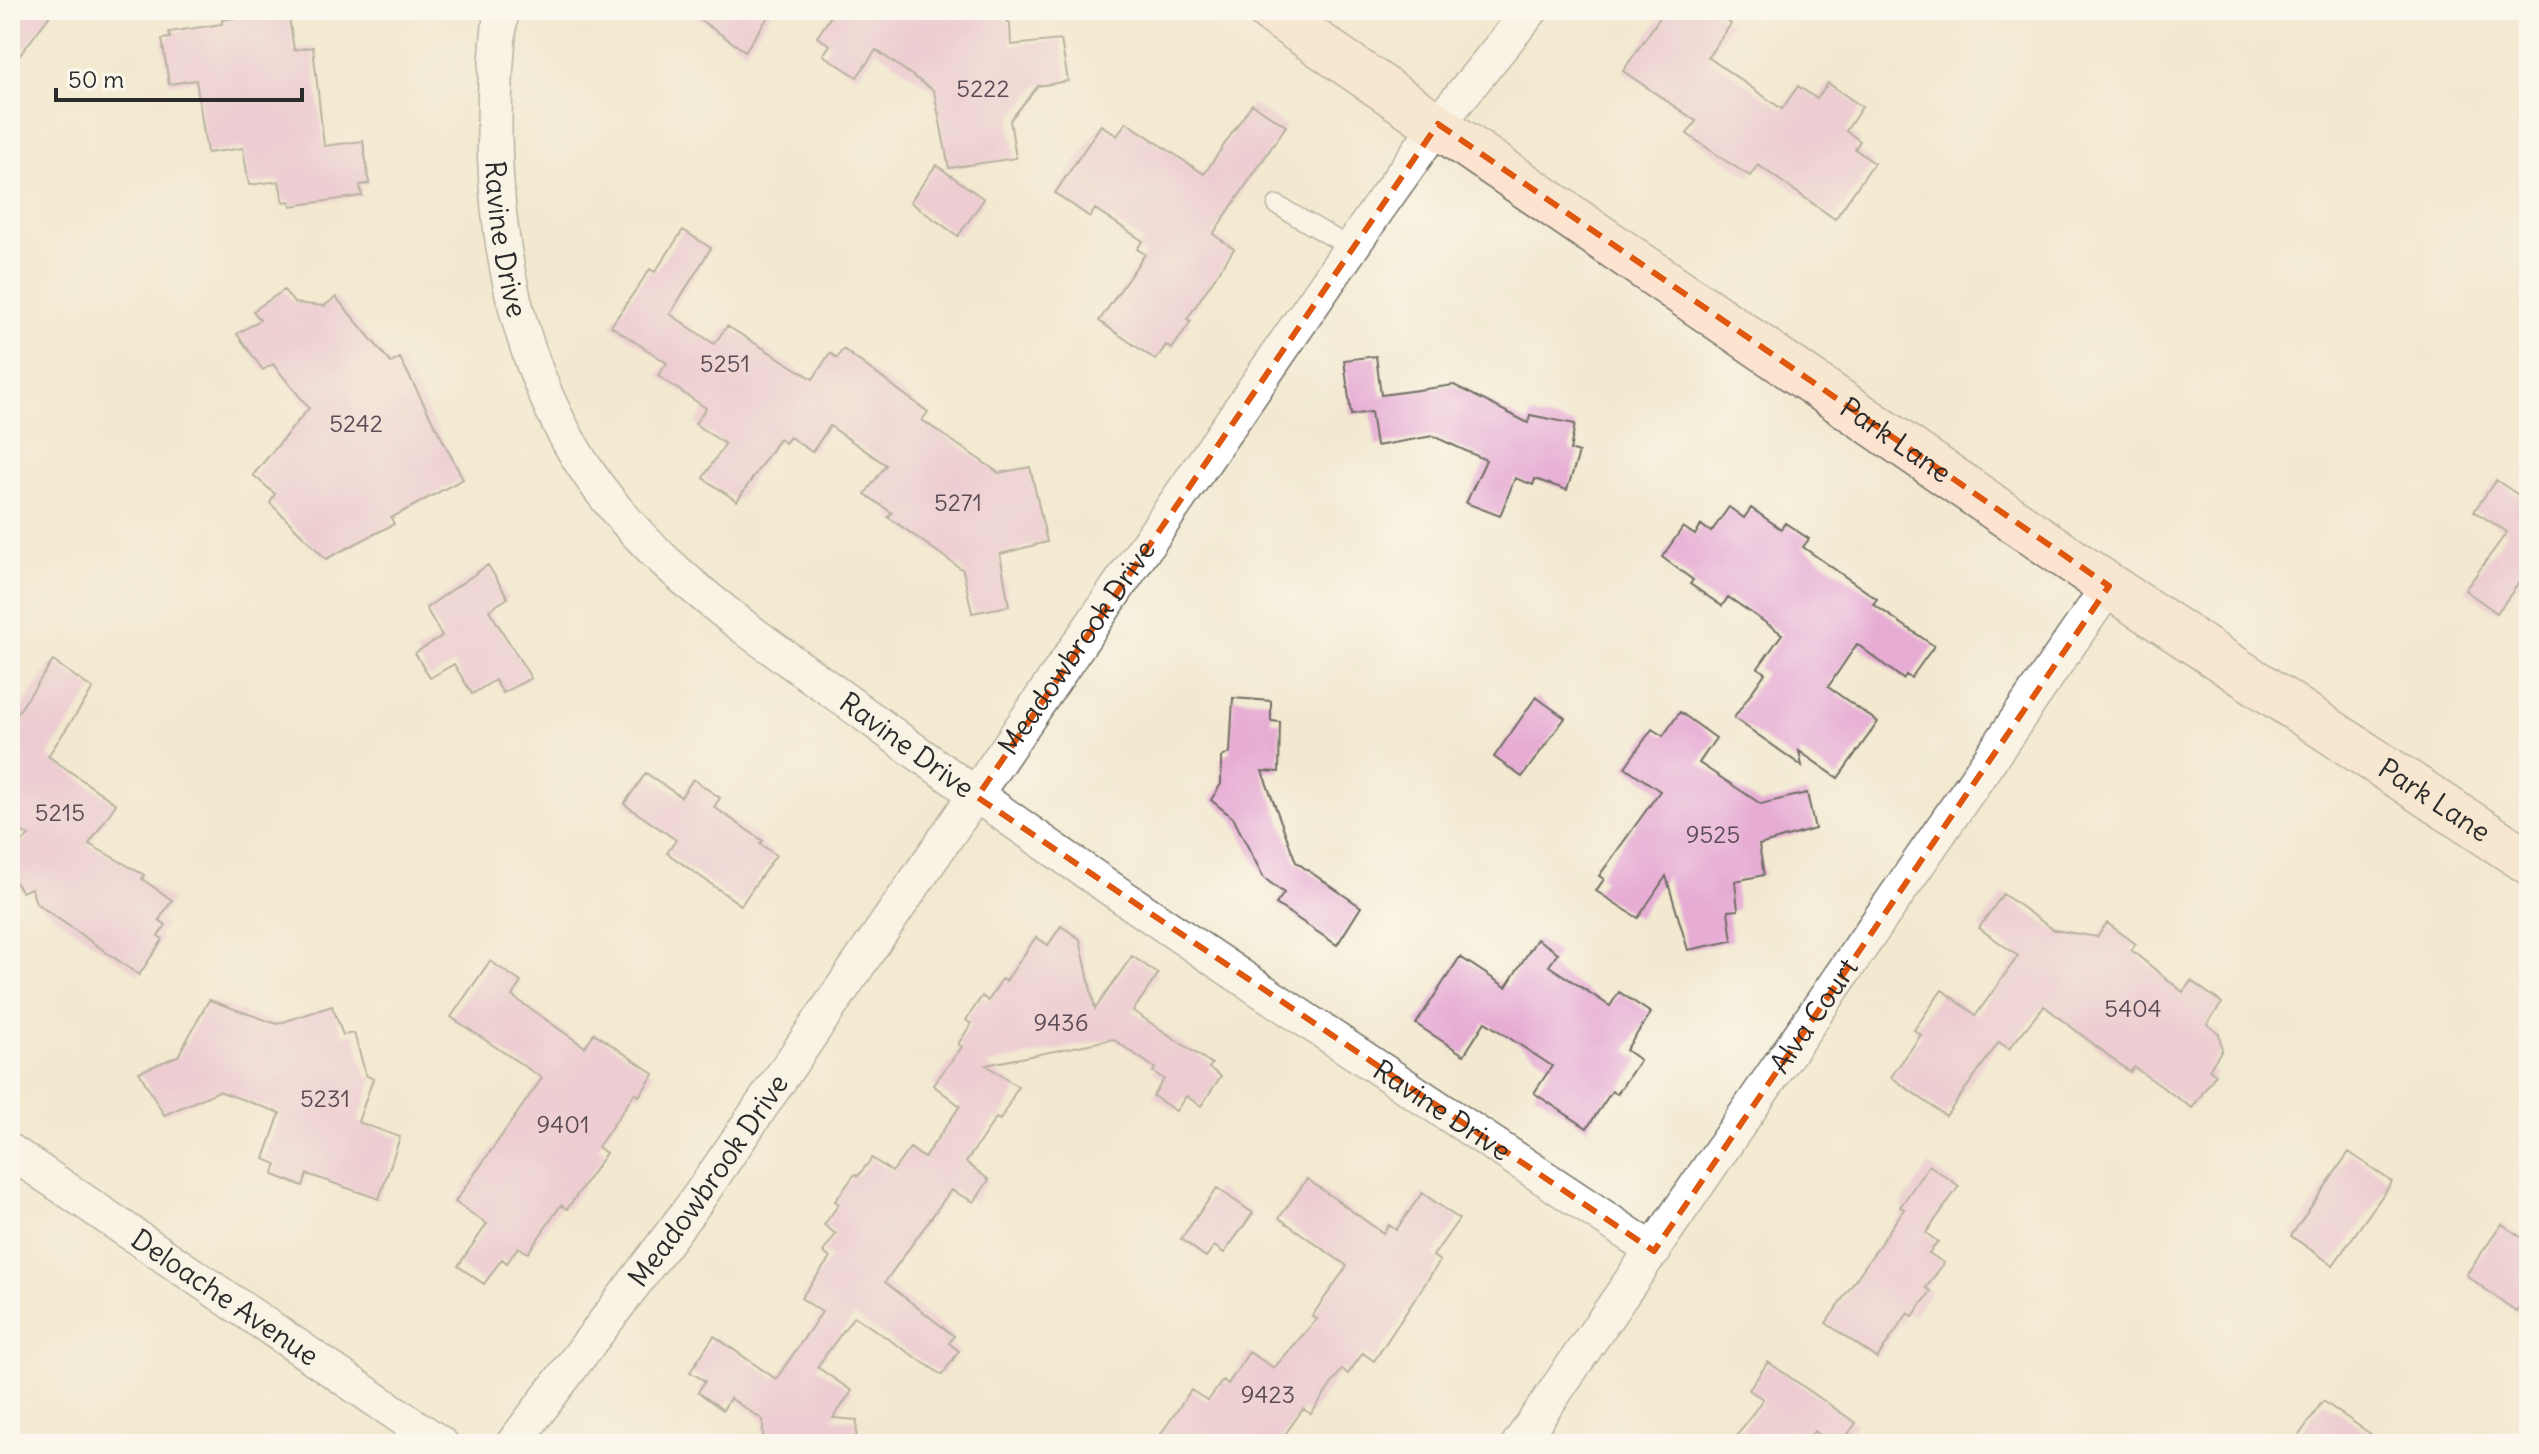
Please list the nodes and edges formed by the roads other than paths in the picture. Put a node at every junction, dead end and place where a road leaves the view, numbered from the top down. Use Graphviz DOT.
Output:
graph roads {
  1 [pos="501,10"];
  2 [pos="1269,10"];
  3 [pos="1531,10"];
  4 [pos="1438,124"];
  5 [pos="1277,205"];
  6 [pos="1351,248"];
  7 [pos="2109,586"];
  8 [pos="977,797"];
  9 [pos="2529,862"];
  10 [pos="10,1151"];
  11 [pos="1654,1251"];
  12 [pos="441,1444"];
  13 [pos="513,1444"];
  14 [pos="1519,1444"];
  1 -- 8 [label="street, Ravine Drive"];
  2 -- 4 [label="street, Park Lane"];
  3 -- 4 [label="street, Meadowbrook Drive"];
  4 -- 6 [label="street, Meadowbrook Drive"];
  4 -- 7 [label="street, Park Lane"];
  5 -- 6 [label="lane"];
  6 -- 8 [label="street, Meadowbrook Drive"];
  7 -- 9 [label="street, Park Lane"];
  7 -- 11 [label="street, Alva Court"];
  8 -- 11 [label="street, Ravine Drive"];
  8 -- 13 [label="street, Meadowbrook Drive"];
  10 -- 12 [label="street, Deloache Avenue"];
  11 -- 14 [label="street, Alva Court"];
}
